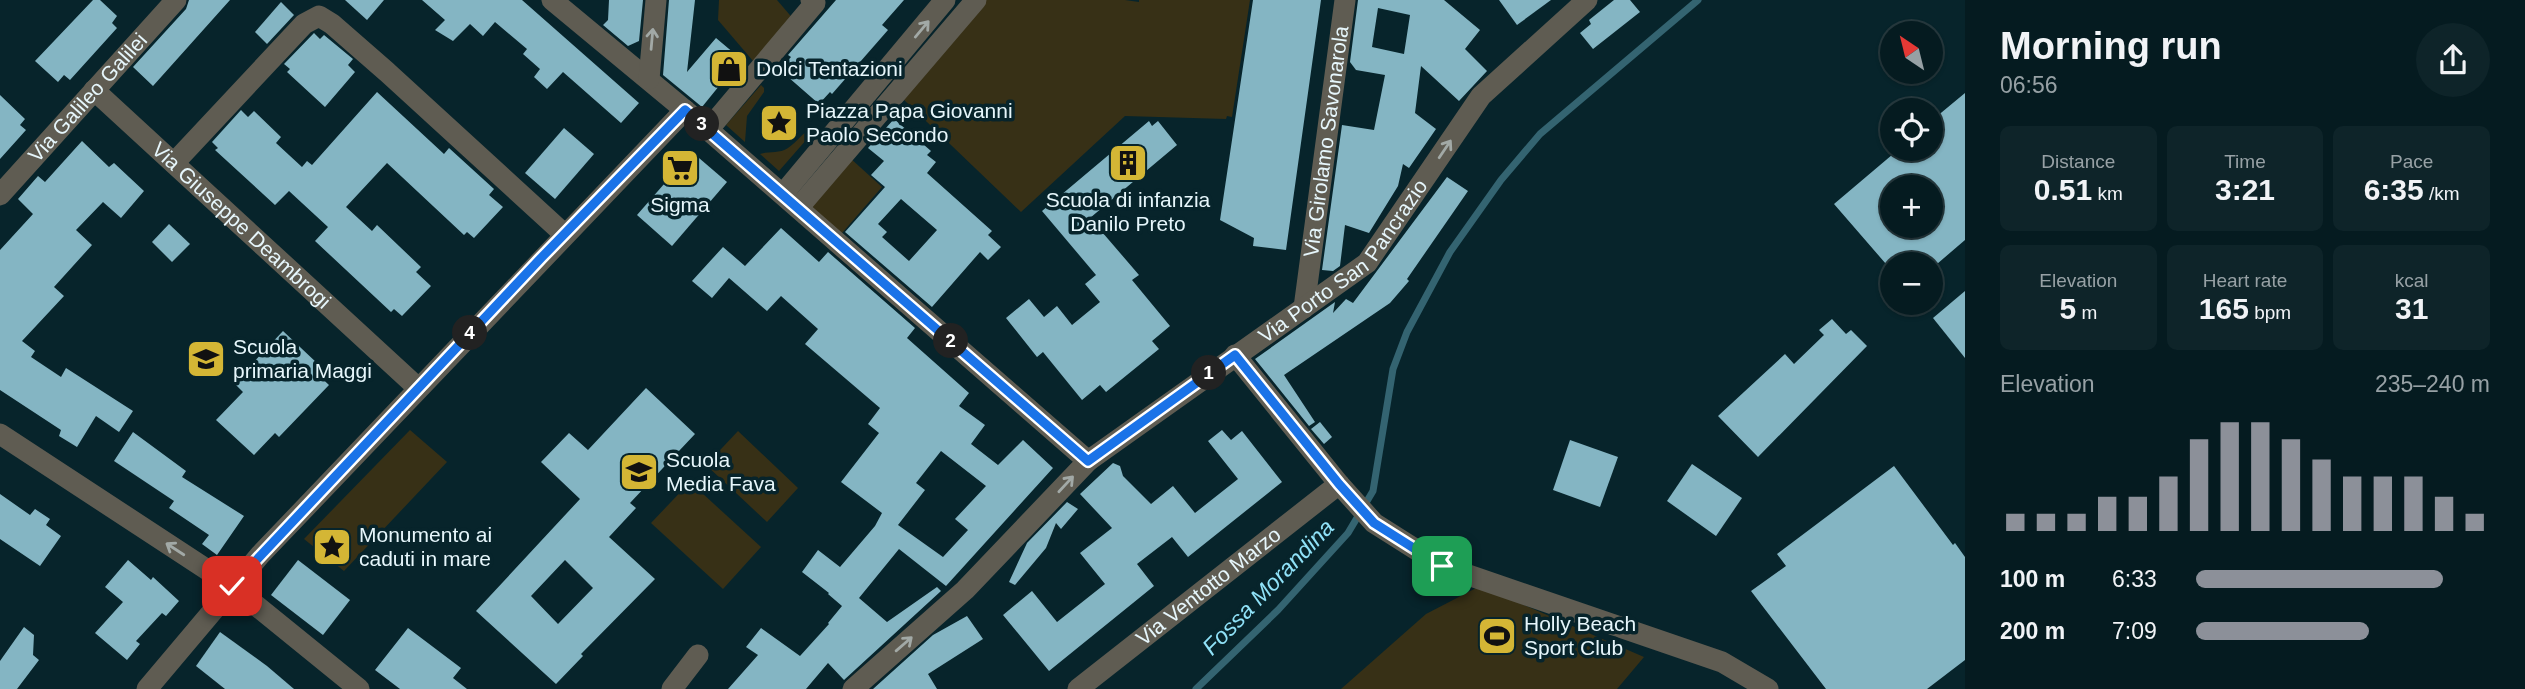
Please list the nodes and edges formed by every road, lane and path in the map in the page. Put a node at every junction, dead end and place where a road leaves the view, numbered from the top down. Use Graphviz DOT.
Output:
graph roads {
  1 [pos="176,0"];
  2 [pos="656,0"];
  3 [pos="811,0"];
  4 [pos="945,0"];
  5 [pos="976,0"];
  6 [pos="1345,0"];
  7 [pos="1587,0"];
  8 [pos="556,2"];
  9 [pos="649,79"];
  10 [pos="94,90"];
  11 [pos="685,110"];
  12 [pos="708,130"];
  13 [pos="174,163"];
  14 [pos="0,195"];
  15 [pos="791,200"];
  16 [pos="564,234"];
  17 [pos="1316,288"];
  18 [pos="1304,308"];
  19 [pos="1235,355"];
  20 [pos="418,388"];
  21 [pos="0,434"];
  22 [pos="1088,461"];
  23 [pos="1339,484"];
  24 [pos="232,586"];
  25 [pos="698,655"];
  26 [pos="146,689"];
  27 [pos="359,689"];
  28 [pos="672,689"];
  29 [pos="853,689"];
  30 [pos="1078,689"];
  31 [pos="1768,689"];
  1 -- 10 [label="street, Via Galileo Galilei"];
  9 -- 2 [label="street, one-way"];
  3 -- 12 [label="street"];
  15 -- 4 [label="street, one-way"];
  5 -- 15 [label="street"];
  6 -- 17 [label="street, Via Girolamo Savonarola"];
  17 -- 7 [label="street, Via Porto San Pancrazio, one-way"];
  8 -- 9 [label="street"];
  9 -- 11 [label="street"];
  10 -- 13 [label="street, Via Giuseppe Deambrogi"];
  10 -- 14 [label="street, Via Galileo Galilei"];
  11 -- 12 [label="street"];
  11 -- 16 [label="street"];
  12 -- 15 [label="street"];
  13 -- 16 [label="street"];
  13 -- 20 [label="street, Via Giuseppe Deambrogi"];
  15 -- 22 [label="street"];
  16 -- 20 [label="street"];
  17 -- 18 [label="street, Via Girolamo Savonarola"];
  18 -- 19 [label="street, Via Porto San Pancrazio"];
  19 -- 22 [label="street, Via Porto San Pancrazio"];
  19 -- 23 [label="street"];
  20 -- 24 [label="street"];
  24 -- 21 [label="street, one-way"];
  29 -- 22 [label="street, Via Porto San Pancrazio, one-way"];
  23 -- 30 [label="street, Via Ventotto Marzo"];
  23 -- 31 [label="street"];
  24 -- 26 [label="street"];
  24 -- 27 [label="street"];
  25 -- 28 [label="street"];
}
